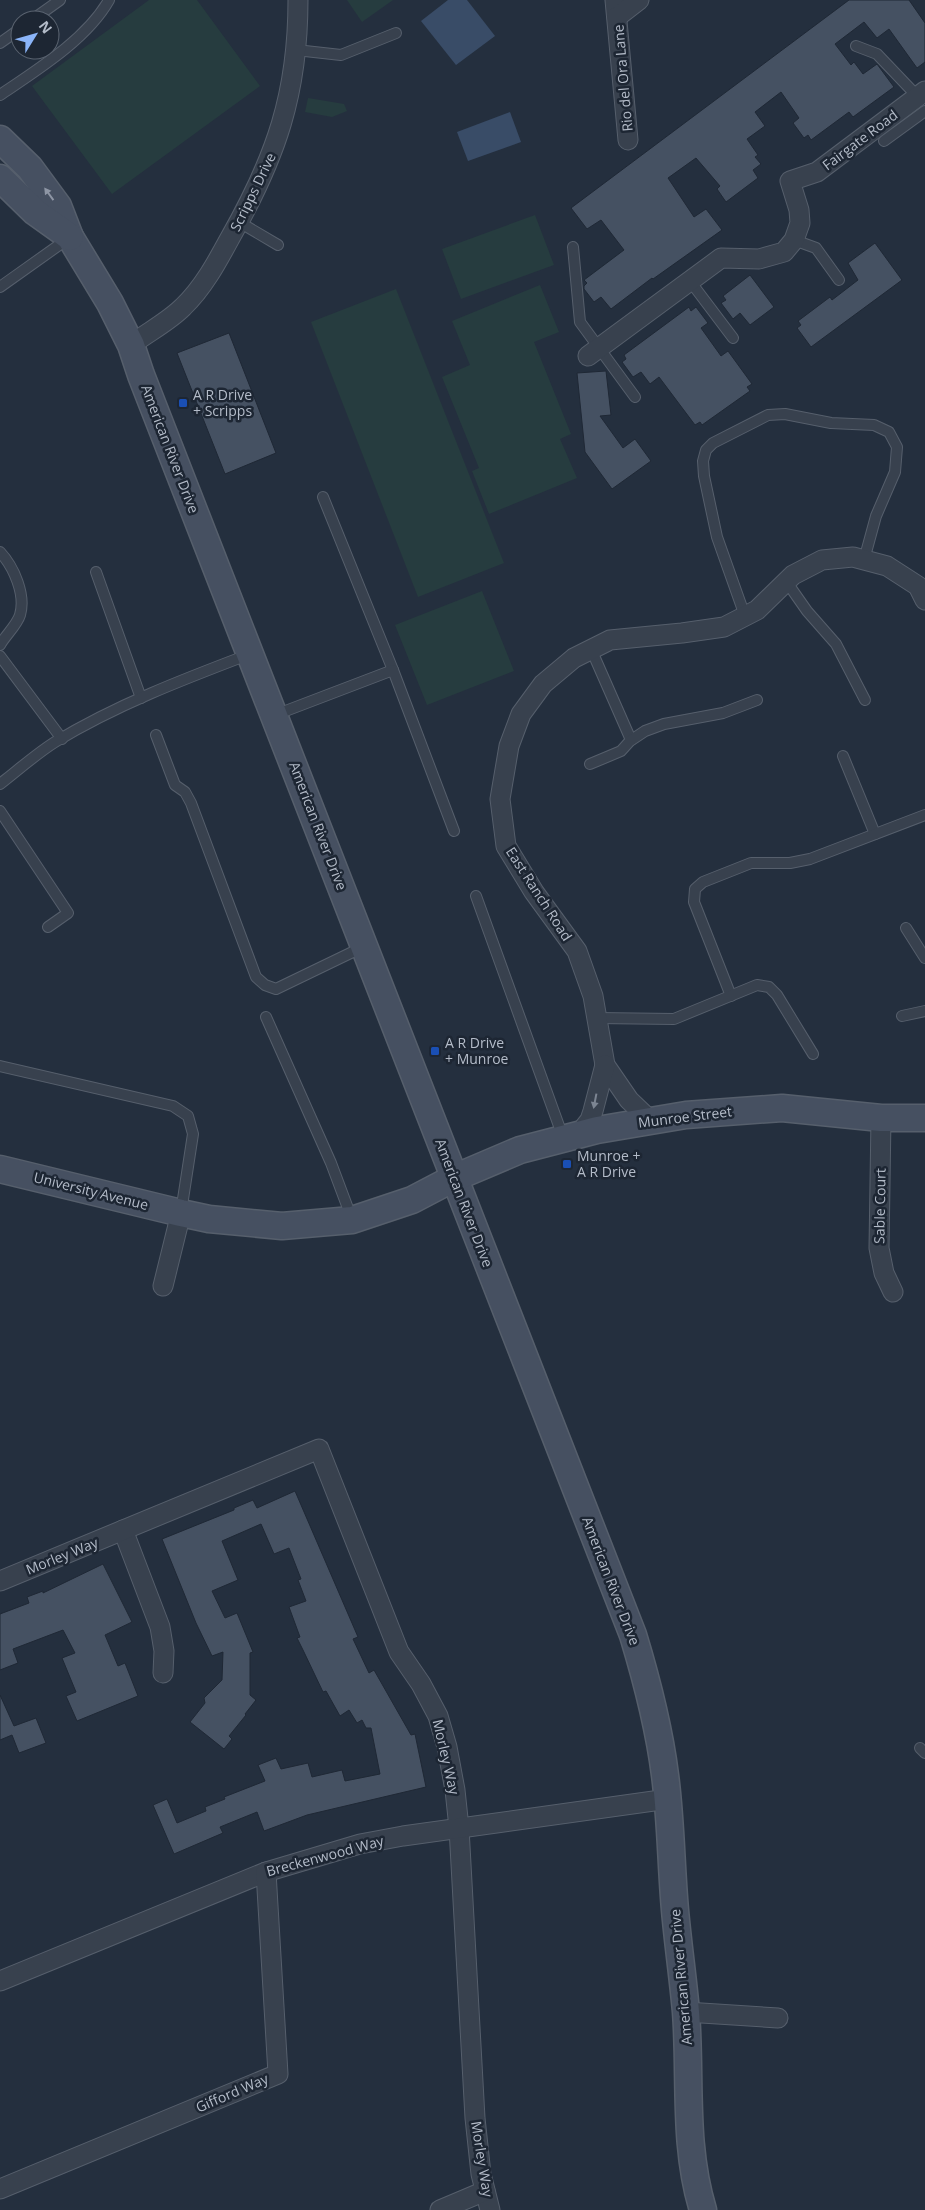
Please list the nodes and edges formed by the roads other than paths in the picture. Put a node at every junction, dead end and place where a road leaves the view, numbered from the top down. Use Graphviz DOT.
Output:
graph roads {
  1 [pos="60,0"];
  2 [pos="109,0"];
  3 [pos="298,0"];
  4 [pos="639,0"];
  5 [pos="616,8"];
  6 [pos="46,10"];
  7 [pos="396,33"];
  8 [pos="856,46"];
  9 [pos="296,50"];
  10 [pos="1,92"];
  11 [pos="923,100"];
  12 [pos="0,139"];
  13 [pos="628,140"];
  14 [pos="884,141"];
  15 [pos="0,178"];
  16 [pos="240,222"];
  17 [pos="70,237"];
  18 [pos="794,240"];
  19 [pos="278,245"];
  20 [pos="573,247"];
  21 [pos="690,280"];
  22 [pos="839,280"];
  23 [pos="0,287"];
  24 [pos="733,338"];
  25 [pos="131,345"];
  26 [pos="594,352"];
  27 [pos="635,397"];
  28 [pos="323,497"];
  29 [pos="0,552"];
  30 [pos="864,560"];
  31 [pos="96,572"];
  32 [pos="786,581"];
  33 [pos="925,600"];
  34 [pos="745,616"];
  35 [pos="0,645"];
  36 [pos="591,650"];
  37 [pos="250,654"];
  38 [pos="0,656"];
  39 [pos="394,670"];
  40 [pos="141,698"];
  41 [pos="757,700"];
  42 [pos="865,700"];
  43 [pos="274,715"];
  44 [pos="156,735"];
  45 [pos="62,739"];
  46 [pos="631,740"];
  47 [pos="843,756"];
  48 [pos="590,764"];
  49 [pos="0,784"];
  50 [pos="0,811"];
  51 [pos="925,815"];
  52 [pos="454,831"];
  53 [pos="875,834"];
  54 [pos="476,896"];
  55 [pos="48,927"];
  56 [pos="906,928"];
  57 [pos="365,946"];
  58 [pos="925,958"];
  59 [pos="731,996"];
  60 [pos="925,1011"];
  61 [pos="902,1016"];
  62 [pos="266,1017"];
  63 [pos="597,1018"];
  64 [pos="813,1054"];
  65 [pos="605,1065"];
  66 [pos="0,1066"];
  67 [pos="881,1118"];
  68 [pos="925,1118"];
  69 [pos="651,1121"];
  70 [pos="571,1135"];
  71 [pos="0,1169"];
  72 [pos="454,1178"];
  73 [pos="181,1214"];
  74 [pos="352,1220"];
  75 [pos="162,1286"];
  76 [pos="893,1292"];
  77 [pos="123,1530"];
  78 [pos="0,1581"];
  79 [pos="163,1673"];
  80 [pos="668,1799"];
  81 [pos="459,1828"];
  82 [pos="266,1872"];
  83 [pos="0,1980"];
  84 [pos="686,2012"];
  85 [pos="778,2018"];
  86 [pos="0,2189"];
  87 [pos="485,2191"];
  88 [pos="440,2210"];
  89 [pos="490,2210"];
  90 [pos="703,2210"];
  1 -- 6 [label="lane"];
  2 -- 10 [label="lane"];
  3 -- 9 [label="street, Scripps Drive"];
  4 -- 5 [label="street, Rio del Ora Lane"];
  5 -- 13 [label="street, Rio del Ora Lane"];
  7 -- 9 [label="lane"];
  8 -- 11 [label="lane"];
  9 -- 16 [label="street, Scripps Drive"];
  11 -- 14 [label="lane"];
  11 -- 18 [label="street, Fairgate Road"];
  17 -- 12 [label="street, American River Drive, one-way"];
  15 -- 17 [label="street, American River Drive"];
  16 -- 19 [label="lane"];
  16 -- 25 [label="street, Scripps Drive"];
  17 -- 23 [label="lane"];
  17 -- 25 [label="street, American River Drive"];
  18 -- 21 [label="street"];
  18 -- 22 [label="lane"];
  20 -- 26 [label="lane"];
  21 -- 24 [label="lane"];
  21 -- 26 [label="street"];
  25 -- 37 [label="street, American River Drive"];
  26 -- 27 [label="lane"];
  28 -- 39 [label="lane"];
  29 -- 35 [label="lane"];
  30 -- 32 [label="street, East Ranch Road"];
  30 -- 33 [label="street, East Ranch Road"];
  30 -- 34 [label="lane"];
  31 -- 40 [label="lane"];
  32 -- 34 [label="street, East Ranch Road"];
  32 -- 42 [label="lane"];
  34 -- 36 [label="street, East Ranch Road"];
  36 -- 46 [label="lane"];
  36 -- 63 [label="street, East Ranch Road"];
  37 -- 40 [label="lane"];
  37 -- 43 [label="street, American River Drive"];
  38 -- 45 [label="lane"];
  39 -- 43 [label="lane"];
  39 -- 52 [label="lane"];
  40 -- 45 [label="lane"];
  41 -- 46 [label="lane"];
  43 -- 57 [label="street, American River Drive"];
  44 -- 57 [label="lane"];
  45 -- 49 [label="lane"];
  46 -- 48 [label="lane"];
  47 -- 53 [label="lane"];
  50 -- 55 [label="lane"];
  51 -- 53 [label="lane"];
  53 -- 59 [label="lane"];
  54 -- 70 [label="lane"];
  56 -- 58 [label="lane"];
  57 -- 72 [label="street, American River Drive"];
  59 -- 63 [label="lane"];
  59 -- 64 [label="lane"];
  60 -- 61 [label="lane"];
  62 -- 74 [label="lane"];
  63 -- 65 [label="street, East Ranch Road"];
  65 -- 69 [label="street, East Ranch Road"];
  65 -- 70 [label="street, East Ranch Road, one-way"];
  66 -- 73 [label="lane"];
  67 -- 68 [label="street, Munroe Street"];
  67 -- 69 [label="street, Munroe Street"];
  67 -- 76 [label="street, Sable Court"];
  69 -- 70 [label="street, Munroe Street"];
  70 -- 72 [label="street, Munroe Street"];
  71 -- 73 [label="street, University Avenue"];
  72 -- 74 [label="street, University Avenue"];
  72 -- 80 [label="street, American River Drive"];
  73 -- 74 [label="street, University Avenue"];
  73 -- 75 [label="street"];
  77 -- 78 [label="street, Morley Way"];
  77 -- 79 [label="street"];
  77 -- 81 [label="street, Morley Way"];
  80 -- 81 [label="street, Breckenwood Way"];
  80 -- 84 [label="street, American River Drive"];
  81 -- 82 [label="street, Breckenwood Way"];
  81 -- 87 [label="street, Morley Way"];
  82 -- 83 [label="street, Breckenwood Way"];
  82 -- 86 [label="street, Gifford Way"];
  84 -- 85 [label="street"];
  84 -- 90 [label="street, American River Drive"];
  87 -- 88 [label="street"];
  87 -- 89 [label="street, Morley Way"];
}
